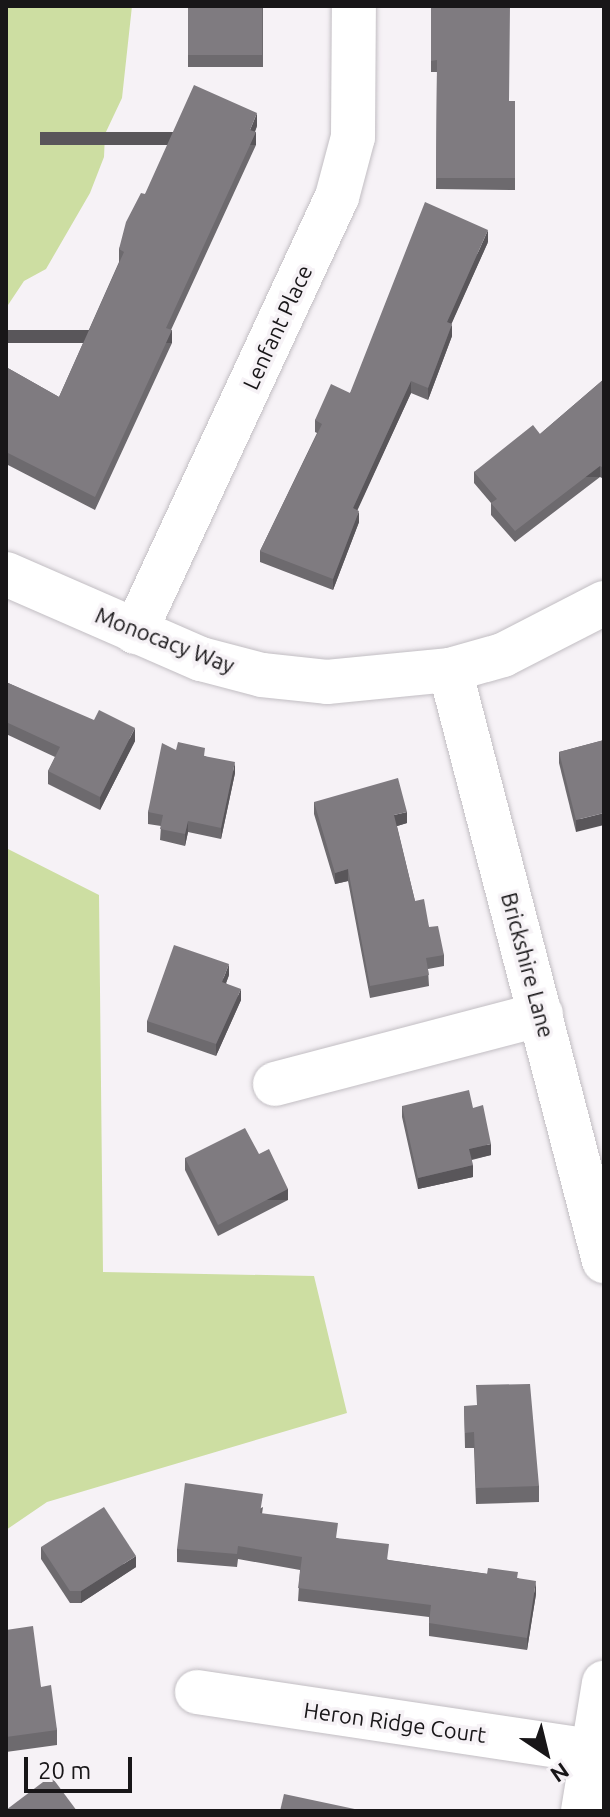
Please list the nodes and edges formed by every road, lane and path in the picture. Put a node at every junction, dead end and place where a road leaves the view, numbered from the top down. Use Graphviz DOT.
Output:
graph roads {
  1 [pos="354,6"];
  2 [pos="6,574"];
  3 [pos="604,603"];
  4 [pos="135,632"];
  5 [pos="450,670"];
  6 [pos="541,1014"];
  7 [pos="275,1084"];
  8 [pos="604,1261"];
  9 [pos="604,1683"];
  10 [pos="197,1692"];
  11 [pos="598,1752"];
  12 [pos="583,1811"];
  1 -- 4 [label="street, Lenfant Place"];
  2 -- 4 [label="street, Monocacy Way"];
  3 -- 5 [label="street, Monocacy Way"];
  4 -- 5 [label="street, Monocacy Way"];
  5 -- 6 [label="street, Brickshire Lane"];
  6 -- 7 [label="street"];
  6 -- 8 [label="street, Brickshire Lane"];
  9 -- 11 [label="street"];
  10 -- 11 [label="street, Heron Ridge Court"];
  11 -- 12 [label="street"];
}
